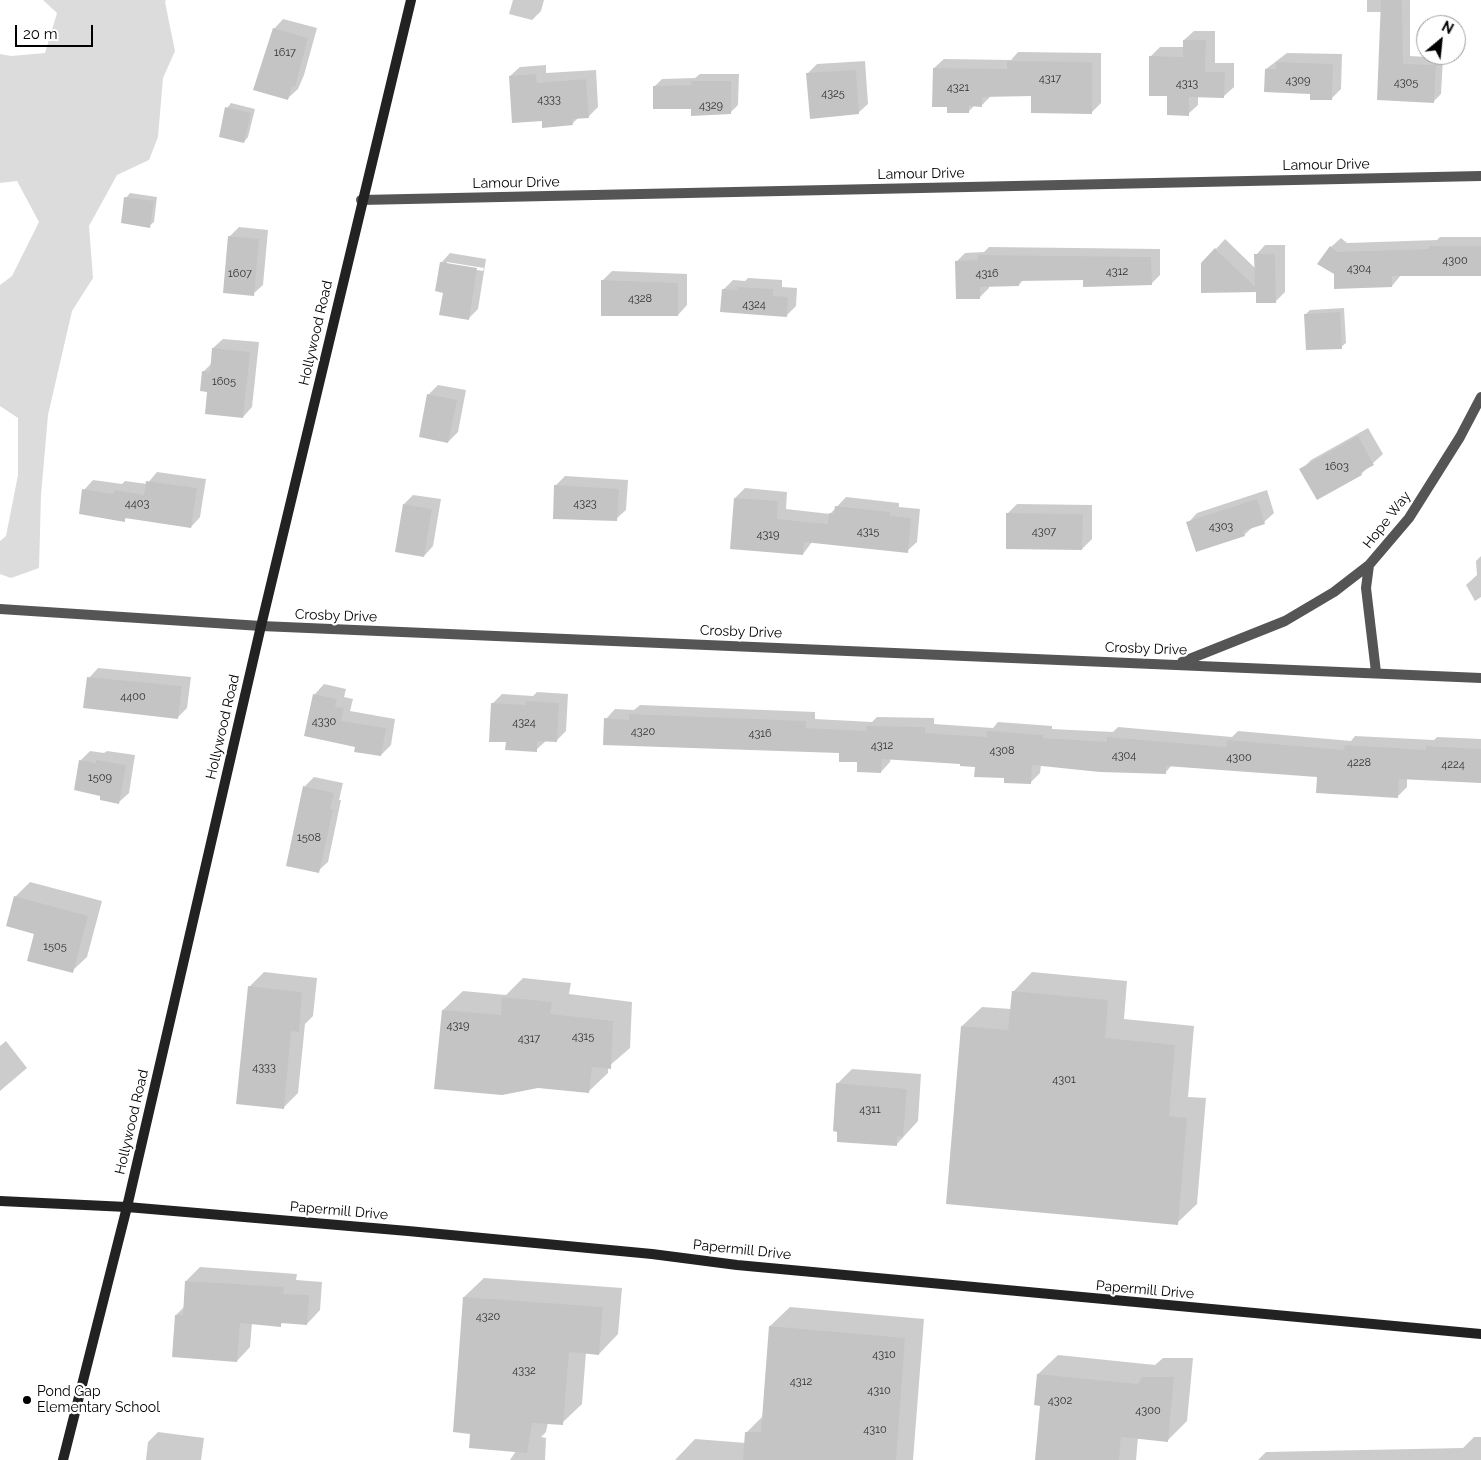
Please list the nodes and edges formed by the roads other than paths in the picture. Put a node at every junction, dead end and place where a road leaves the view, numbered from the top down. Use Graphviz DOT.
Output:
graph roads {
  1 [pos="411,0"];
  2 [pos="1481,176"];
  3 [pos="361,200"];
  4 [pos="1481,398"];
  5 [pos="1369,565"];
  6 [pos="0,608"];
  7 [pos="261,626"];
  8 [pos="1176,664"];
  9 [pos="1376,672"];
  10 [pos="1481,678"];
  11 [pos="0,1201"];
  12 [pos="127,1207"];
  13 [pos="1481,1334"];
  14 [pos="63,1460"];
  1 -- 3 [label="street, Hollywood Road"];
  2 -- 3 [label="street, Lamour Drive"];
  3 -- 7 [label="street, Hollywood Road"];
  4 -- 5 [label="street, Hope Way"];
  5 -- 8 [label="street"];
  5 -- 9 [label="street, Hope Way"];
  6 -- 7 [label="street, Crosby Drive"];
  7 -- 8 [label="street, Crosby Drive"];
  7 -- 12 [label="street, Hollywood Road"];
  8 -- 9 [label="street, Crosby Drive"];
  9 -- 10 [label="street, Crosby Drive"];
  11 -- 12 [label="street, Papermill Drive"];
  12 -- 13 [label="street, Papermill Drive"];
  12 -- 14 [label="street, Hollywood Road"];
}
